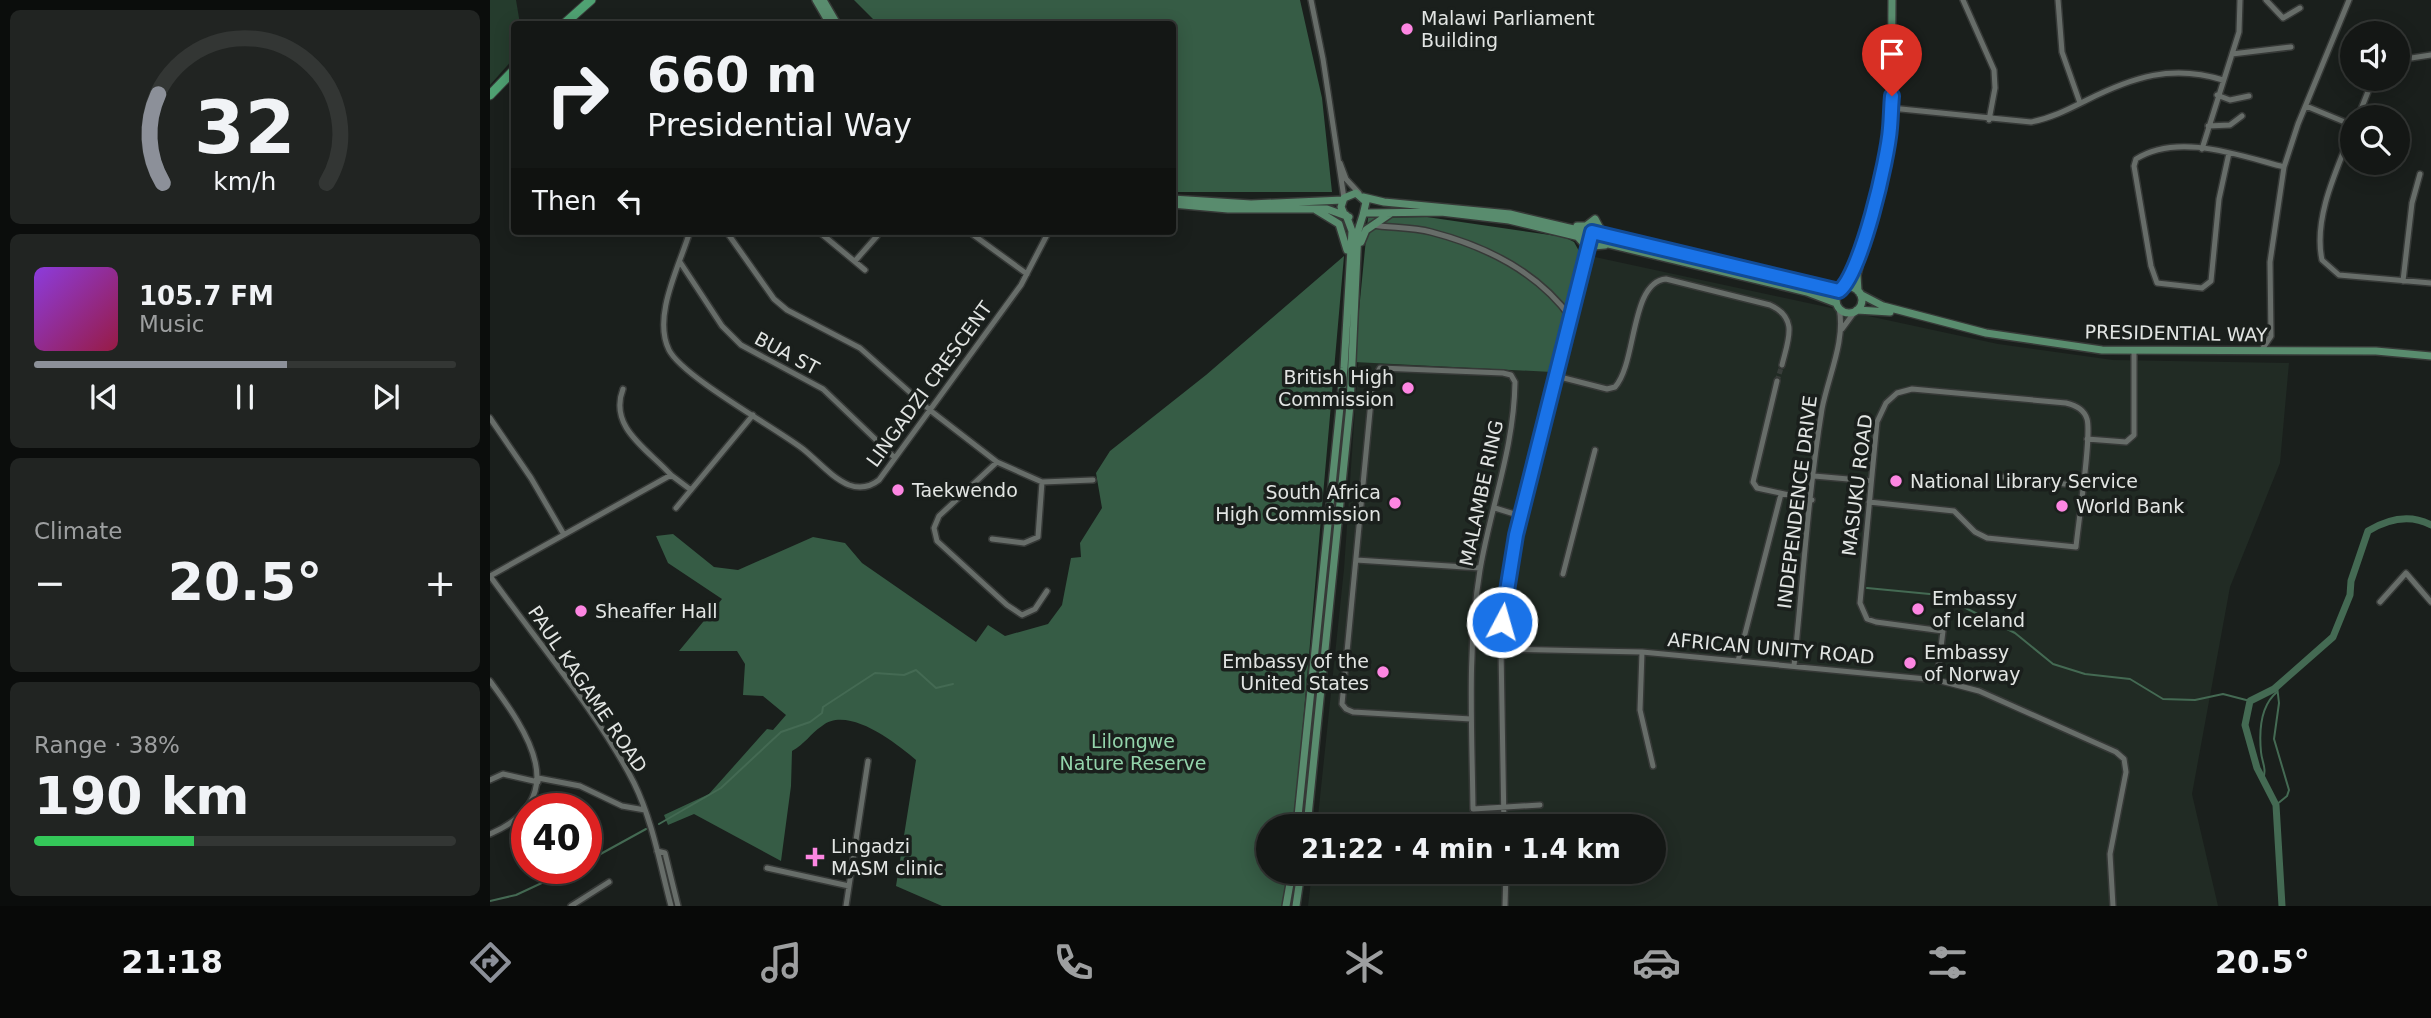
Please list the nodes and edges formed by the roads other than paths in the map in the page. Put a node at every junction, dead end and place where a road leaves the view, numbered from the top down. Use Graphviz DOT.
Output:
graph roads {
  1 [pos="585,0"];
  2 [pos="591,0"];
  3 [pos="816,0"];
  4 [pos="823,0"];
  5 [pos="1311,0"];
  6 [pos="1892,0"];
  7 [pos="1963,0"];
  8 [pos="2058,0"];
  9 [pos="2240,0"];
  10 [pos="2266,0"];
  11 [pos="2349,0"];
  12 [pos="2300,8"];
  13 [pos="564,21"];
  14 [pos="565,21"];
  15 [pos="828,21"];
  16 [pos="836,21"];
  17 [pos="2291,47"];
  18 [pos="2232,54"];
  19 [pos="2431,55"];
  20 [pos="2410,58"];
  21 [pos="511,73"];
  22 [pos="2223,80"];
  23 [pos="490,95"];
  24 [pos="2217,95"];
  25 [pos="2249,96"];
  26 [pos="2080,103"];
  27 [pos="2306,106"];
  28 [pos="1891,108"];
  29 [pos="2242,116"];
  30 [pos="1989,120"];
  31 [pos="2340,120"];
  32 [pos="2208,126"];
  33 [pos="2203,149"];
  34 [pos="2229,153"];
  35 [pos="1338,157"];
  36 [pos="2340,161"];
  37 [pos="2284,167"];
  38 [pos="2420,174"];
  39 [pos="1362,196"];
  40 [pos="1343,199"];
  41 [pos="1176,202"];
  42 [pos="1176,202"];
  43 [pos="1313,209"];
  44 [pos="1395,211"];
  45 [pos="1364,214"];
  46 [pos="1345,215"];
  47 [pos="1527,218"];
  48 [pos="1371,225"];
  49 [pos="1572,234"];
  50 [pos="689,235"];
  51 [pos="729,235"];
  52 [pos="823,235"];
  53 [pos="973,235"];
  54 [pos="1047,235"];
  55 [pos="1591,235"];
  56 [pos="1603,235"];
  57 [pos="877,236"];
  58 [pos="1863,247"];
  59 [pos="1653,254"];
  60 [pos="1357,257"];
  61 [pos="855,261"];
  62 [pos="680,262"];
  63 [pos="1583,263"];
  64 [pos="1349,265"];
  65 [pos="865,270"];
  66 [pos="1027,274"];
  67 [pos="2403,281"];
  68 [pos="2431,283"];
  69 [pos="1842,290"];
  70 [pos="1859,293"];
  71 [pos="1574,306"];
  72 [pos="1838,306"];
  73 [pos="1856,310"];
  74 [pos="1922,317"];
  75 [pos="1571,318"];
  76 [pos="2271,336"];
  77 [pos="1838,342"];
  78 [pos="2134,352"];
  79 [pos="2258,352"];
  80 [pos="2283,352"];
  81 [pos="2431,356"];
  82 [pos="1782,365"];
  83 [pos="1556,376"];
  84 [pos="1777,381"];
  85 [pos="624,389"];
  86 [pos="931,411"];
  87 [pos="753,415"];
  88 [pos="490,418"];
  89 [pos="2087,439"];
  90 [pos="1595,450"];
  91 [pos="895,458"];
  92 [pos="996,462"];
  93 [pos="671,475"];
  94 [pos="1814,476"];
  95 [pos="2003,477"];
  96 [pos="1093,480"];
  97 [pos="1871,481"];
  98 [pos="1042,482"];
  99 [pos="2082,486"];
  100 [pos="691,490"];
  101 [pos="1781,494"];
  102 [pos="1812,499"];
  103 [pos="1869,502"];
  104 [pos="676,508"];
  105 [pos="1495,508"];
  106 [pos="1521,516"];
  107 [pos="563,533"];
  108 [pos="992,539"];
  109 [pos="1356,560"];
  110 [pos="1480,568"];
  111 [pos="1563,574"];
  112 [pos="490,576"];
  113 [pos="1048,590"];
  114 [pos="2380,602"];
  115 [pos="2431,603"];
  116 [pos="1472,634"];
  117 [pos="1501,634"];
  118 [pos="1501,649"];
  119 [pos="1642,652"];
  120 [pos="1738,661"];
  121 [pos="1794,666"];
  122 [pos="1937,680"];
  123 [pos="490,681"];
  124 [pos="1471,719"];
  125 [pos="868,761"];
  126 [pos="1653,766"];
  127 [pos="490,780"];
  128 [pos="538,780"];
  129 [pos="1540,805"];
  130 [pos="1504,808"];
  131 [pos="645,810"];
  132 [pos="1298,814"];
  133 [pos="1308,814"];
  134 [pos="1504,814"];
  135 [pos="490,834"];
  136 [pos="657,850"];
  137 [pos="767,868"];
  138 [pos="609,882"];
  139 [pos="1290,884"];
  140 [pos="1299,884"];
  141 [pos="1506,884"];
  142 [pos="849,886"];
  143 [pos="571,906"];
  144 [pos="671,906"];
  145 [pos="678,906"];
  146 [pos="846,906"];
  147 [pos="1286,906"];
  148 [pos="1296,906"];
  149 [pos="1505,906"];
  150 [pos="2113,906"];
  1 -- 13 [label="highway"];
  2 -- 14 [label="highway"];
  3 -- 15 [label="main road"];
  4 -- 16 [label="main road"];
  5 -- 35 [label="street"];
  6 -- 28 [label="main road"];
  7 -- 30 [label="street"];
  8 -- 26 [label="street"];
  9 -- 18 [label="street"];
  10 -- 12 [label="street"];
  11 -- 27 [label="street"];
  17 -- 18 [label="street"];
  18 -- 22 [label="street"];
  19 -- 20 [label="street"];
  21 -- 23 [label="highway"];
  22 -- 24 [label="street"];
  22 -- 26 [label="street"];
  24 -- 25 [label="street"];
  24 -- 32 [label="street"];
  26 -- 30 [label="street"];
  27 -- 31 [label="street"];
  27 -- 37 [label="street"];
  28 -- 30 [label="street"];
  28 -- 58 [label="main road"];
  29 -- 32 [label="street"];
  32 -- 33 [label="street"];
  33 -- 34 [label="street"];
  33 -- 34 [label="street"];
  34 -- 37 [label="street"];
  35 -- 39 [label="street"];
  35 -- 40 [label="street"];
  36 -- 67 [label="street"];
  37 -- 76 [label="street"];
  38 -- 67 [label="street"];
  39 -- 40 [label="main road"];
  39 -- 45 [label="main road"];
  39 -- 47 [label="main road"];
  40 -- 41 [label="main road"];
  40 -- 46 [label="main road"];
  42 -- 43 [label="main road"];
  43 -- 46 [label="main road"];
  43 -- 64 [label="main road"];
  44 -- 45 [label="main road"];
  44 -- 48 [label="main road"];
  44 -- 49 [label="main road"];
  45 -- 46 [label="main road"];
  45 -- 60 [label="main road"];
  46 -- 64 [label="main road"];
  47 -- 55 [label="main road"];
  47 -- 56 [label="main road"];
  48 -- 60 [label="main road"];
  48 -- 75 [label="street"];
  49 -- 55 [label="main road"];
  49 -- 71 [label="main road"];
  50 -- 62 [label="street, LINGADZI CRESCENT"];
  51 -- 86 [label="street"];
  52 -- 61 [label="street"];
  53 -- 66 [label="street"];
  54 -- 66 [label="street, LINGADZI CRESCENT"];
  55 -- 56 [label="main road"];
  55 -- 59 [label="main road"];
  55 -- 63 [label="street"];
  56 -- 69 [label="main road"];
  57 -- 61 [label="street"];
  58 -- 69 [label="main road"];
  58 -- 70 [label="main road"];
  59 -- 63 [label="main road"];
  59 -- 72 [label="main road"];
  60 -- 133 [label="main road"];
  61 -- 65 [label="street"];
  62 -- 87 [label="street, LINGADZI CRESCENT"];
  62 -- 91 [label="street, BUA ST"];
  63 -- 71 [label="street"];
  64 -- 132 [label="main road"];
  66 -- 86 [label="street, LINGADZI CRESCENT"];
  67 -- 68 [label="street"];
  69 -- 70 [label="main road"];
  69 -- 72 [label="main road"];
  70 -- 73 [label="main road"];
  70 -- 74 [label="main road, PRESIDENTIAL WAY"];
  71 -- 75 [label="street"];
  72 -- 73 [label="main road"];
  72 -- 77 [label="street, INDEPENDENCE DRIVE"];
  73 -- 74 [label="main road, PRESIDENTIAL WAY"];
  73 -- 77 [label="street, INDEPENDENCE DRIVE"];
  74 -- 78 [label="main road, PRESIDENTIAL WAY"];
  75 -- 83 [label="street"];
  76 -- 79 [label="street"];
  76 -- 80 [label="street"];
  77 -- 94 [label="street, INDEPENDENCE DRIVE"];
  78 -- 79 [label="main road, PRESIDENTIAL WAY"];
  78 -- 89 [label="street"];
  79 -- 80 [label="main road, PRESIDENTIAL WAY"];
  80 -- 81 [label="main road, PRESIDENTIAL WAY"];
  82 -- 83 [label="street"];
  83 -- 106 [label="street"];
  84 -- 101 [label="street"];
  85 -- 93 [label="street"];
  86 -- 91 [label="street, LINGADZI CRESCENT"];
  86 -- 92 [label="street"];
  87 -- 91 [label="street, LINGADZI CRESCENT"];
  87 -- 100 [label="street"];
  88 -- 107 [label="street"];
  89 -- 97 [label="street, MASUKU ROAD"];
  89 -- 99 [label="street, MASUKU ROAD"];
  90 -- 111 [label="street"];
  92 -- 98 [label="street"];
  92 -- 113 [label="street"];
  93 -- 100 [label="street"];
  93 -- 107 [label="street"];
  94 -- 97 [label="street"];
  94 -- 102 [label="street, INDEPENDENCE DRIVE"];
  95 -- 99 [label="street"];
  96 -- 98 [label="street"];
  97 -- 103 [label="street, MASUKU ROAD"];
  98 -- 108 [label="street"];
  99 -- 103 [label="street, MASUKU ROAD"];
  100 -- 104 [label="street"];
  101 -- 102 [label="street"];
  101 -- 120 [label="street"];
  102 -- 121 [label="street, INDEPENDENCE DRIVE"];
  103 -- 122 [label="street, MASUKU ROAD"];
  105 -- 106 [label="street"];
  105 -- 109 [label="street, MALAMBE RING"];
  105 -- 110 [label="street, MALAMBE RING"];
  106 -- 117 [label="street"];
  107 -- 112 [label="street"];
  109 -- 110 [label="street"];
  109 -- 124 [label="street, MALAMBE RING"];
  110 -- 116 [label="street, MALAMBE RING"];
  112 -- 131 [label="street, PAUL KAGAME ROAD"];
  114 -- 115 [label="street"];
  116 -- 117 [label="street"];
  116 -- 124 [label="street, MALAMBE RING"];
  117 -- 118 [label="street"];
  118 -- 119 [label="street, AFRICAN UNITY ROAD"];
  118 -- 130 [label="street"];
  119 -- 120 [label="street, AFRICAN UNITY ROAD"];
  119 -- 126 [label="street"];
  120 -- 121 [label="street, AFRICAN UNITY ROAD"];
  121 -- 122 [label="street, AFRICAN UNITY ROAD"];
  122 -- 150 [label="street, AFRICAN UNITY ROAD"];
  123 -- 128 [label="street"];
  124 -- 130 [label="street, MALAMBE RING"];
  125 -- 142 [label="street"];
  127 -- 128 [label="street"];
  128 -- 131 [label="street"];
  128 -- 135 [label="street"];
  129 -- 130 [label="street"];
  130 -- 134 [label="street"];
  131 -- 136 [label="street, PAUL KAGAME ROAD"];
  136 -- 144 [label="street, PAUL KAGAME ROAD"];
  136 -- 145 [label="street"];
  137 -- 142 [label="street"];
  138 -- 143 [label="street"];
  139 -- 147 [label="main road"];
  140 -- 148 [label="main road"];
  141 -- 149 [label="street"];
  142 -- 146 [label="street"];
}
